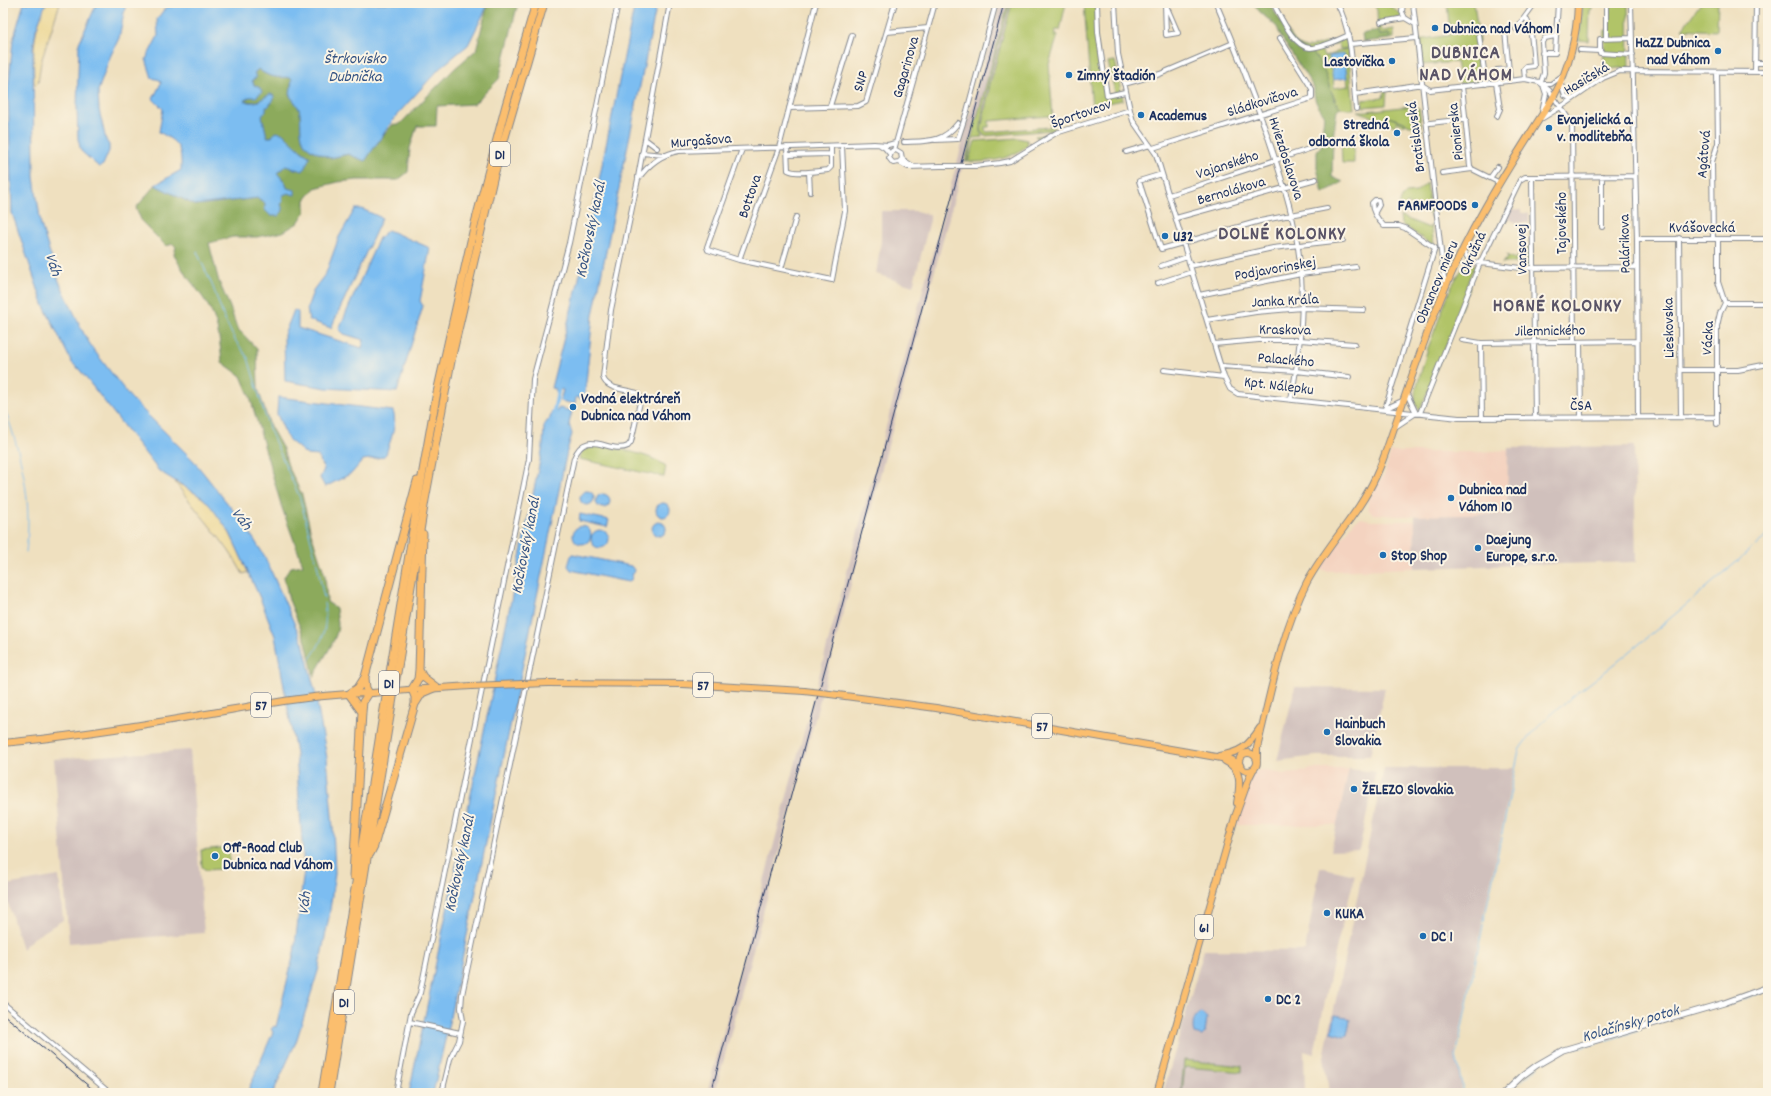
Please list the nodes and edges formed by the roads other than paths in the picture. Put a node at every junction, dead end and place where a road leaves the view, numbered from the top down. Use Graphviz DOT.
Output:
graph roads {
  1 [pos="536,3"];
  2 [pos="544,3"];
  3 [pos="618,3"];
  4 [pos="670,3"];
  5 [pos="816,3"];
  6 [pos="895,3"];
  7 [pos="935,3"];
  8 [pos="996,3"];
  9 [pos="1097,3"];
  10 [pos="1115,3"];
  11 [pos="1165,3"];
  12 [pos="1216,3"];
  13 [pos="1273,3"];
  14 [pos="1336,3"];
  15 [pos="1535,3"];
  16 [pos="1558,3"];
  17 [pos="1578,3"];
  18 [pos="1606,3"];
  19 [pos="1631,3"];
  20 [pos="1756,3"];
  21 [pos="1403,5"];
  22 [pos="1413,5"];
  23 [pos="1525,17"];
  24 [pos="1405,18"];
  25 [pos="1381,22"];
  26 [pos="1415,24"];
  27 [pos="928,28"];
  28 [pos="1516,29"];
  29 [pos="1505,31"];
  30 [pos="887,32"];
  31 [pos="852,35"];
  32 [pos="1479,35"];
  33 [pos="1349,36"];
  34 [pos="1555,36"];
  35 [pos="1280,38"];
  36 [pos="1416,38"];
  37 [pos="1606,38"];
  38 [pos="1632,38"];
  39 [pos="1233,43"];
  40 [pos="1350,44"];
  41 [pos="1580,50"];
  42 [pos="1600,51"];
  43 [pos="1542,54"];
  44 [pos="1633,55"];
  45 [pos="1755,63"];
  46 [pos="1768,63"];
  47 [pos="1509,68"];
  48 [pos="1497,70"];
  49 [pos="1633,71"];
  50 [pos="1717,72"];
  51 [pos="1754,72"];
  52 [pos="1768,72"];
  53 [pos="1563,77"];
  54 [pos="1525,79"];
  55 [pos="1510,81"];
  56 [pos="1496,83"];
  57 [pos="1541,83"];
  58 [pos="1124,84"];
  59 [pos="1486,84"];
  60 [pos="1422,85"];
  61 [pos="1462,86"];
  62 [pos="1430,90"];
  63 [pos="1125,92"];
  64 [pos="1355,94"];
  65 [pos="1554,96"];
  66 [pos="1423,98"];
  67 [pos="1574,99"];
  68 [pos="830,106"];
  69 [pos="1561,107"];
  70 [pos="789,108"];
  71 [pos="1130,110"];
  72 [pos="1356,110"];
  73 [pos="1260,113"];
  74 [pos="1542,114"];
  75 [pos="1497,116"];
  76 [pos="1466,119"];
  77 [pos="1537,122"];
  78 [pos="958,123"];
  79 [pos="1430,123"];
  80 [pos="898,137"];
  81 [pos="644,139"];
  82 [pos="935,140"];
  83 [pos="904,142"];
  84 [pos="895,143"];
  85 [pos="874,144"];
  86 [pos="888,145"];
  87 [pos="831,146"];
  88 [pos="842,146"];
  89 [pos="1151,146"];
  90 [pos="787,147"];
  91 [pos="1315,147"];
  92 [pos="657,148"];
  93 [pos="779,148"];
  94 [pos="742,149"];
  95 [pos="894,152"];
  96 [pos="1126,152"];
  97 [pos="642,153"];
  98 [pos="830,154"];
  99 [pos="665,155"];
  100 [pos="788,156"];
  101 [pos="901,160"];
  102 [pos="1276,160"];
  103 [pos="1498,167"];
  104 [pos="1472,169"];
  105 [pos="809,172"];
  106 [pos="1442,173"];
  107 [pos="1162,174"];
  108 [pos="1602,176"];
  109 [pos="1635,176"];
  110 [pos="1532,177"];
  111 [pos="1572,177"];
  112 [pos="1490,178"];
  113 [pos="638,179"];
  114 [pos="1316,179"];
  115 [pos="1498,182"];
  116 [pos="1285,187"];
  117 [pos="810,192"];
  118 [pos="1169,195"];
  119 [pos="1327,208"];
  120 [pos="1375,212"];
  121 [pos="1292,214"];
  122 [pos="796,217"];
  123 [pos="1176,218"];
  124 [pos="1602,227"];
  125 [pos="1637,238"];
  126 [pos="1679,238"];
  127 [pos="1715,239"];
  128 [pos="1768,239"];
  129 [pos="1343,240"];
  130 [pos="1183,243"];
  131 [pos="1298,244"];
  132 [pos="1437,247"];
  133 [pos="1463,250"];
  134 [pos="1188,257"];
  135 [pos="739,260"];
  136 [pos="1480,263"];
  137 [pos="1161,266"];
  138 [pos="1190,266"];
  139 [pos="1356,267"];
  140 [pos="1573,267"];
  141 [pos="1636,267"];
  142 [pos="1533,268"];
  143 [pos="781,269"];
  144 [pos="1192,272"];
  145 [pos="1301,274"];
  146 [pos="1158,283"];
  147 [pos="1445,288"];
  148 [pos="1199,295"];
  149 [pos="1768,302"];
  150 [pos="1725,303"];
  151 [pos="1302,308"];
  152 [pos="1364,310"];
  153 [pos="1207,320"];
  154 [pos="1300,340"];
  155 [pos="1462,340"];
  156 [pos="1637,341"];
  157 [pos="1534,342"];
  158 [pos="1574,342"];
  159 [pos="1580,342"];
  160 [pos="1481,343"];
  161 [pos="1214,344"];
  162 [pos="1355,344"];
  163 [pos="1768,364"];
  164 [pos="1221,366"];
  165 [pos="1164,370"];
  166 [pos="1681,370"];
  167 [pos="1296,371"];
  168 [pos="1717,371"];
  169 [pos="1224,377"];
  170 [pos="1349,377"];
  171 [pos="1406,392"];
  172 [pos="1291,399"];
  173 [pos="1404,400"];
  174 [pos="1385,409"];
  175 [pos="1400,411"];
  176 [pos="1418,413"];
  177 [pos="1638,416"];
  178 [pos="1581,417"];
  179 [pos="1681,417"];
  180 [pos="1717,417"];
  181 [pos="1482,418"];
  182 [pos="1535,418"];
  183 [pos="1717,424"];
  184 [pos="1394,427"];
  185 [pos="426,455"];
  186 [pos="425,500"];
  187 [pos="419,670"];
  188 [pos="365,677"];
  189 [pos="436,687"];
  190 [pos="410,690"];
  191 [pos="370,693"];
  192 [pos="347,694"];
  193 [pos="415,704"];
  194 [pos="362,712"];
  195 [pos="1263,723"];
  196 [pos="1261,732"];
  197 [pos="3,743"];
  198 [pos="1245,754"];
  199 [pos="1216,757"];
  200 [pos="1257,758"];
  201 [pos="1241,767"];
  202 [pos="1253,770"];
  203 [pos="1243,795"];
  204 [pos="1235,817"];
  205 [pos="366,862"];
  206 [pos="351,910"];
  207 [pos="1768,987"];
  208 [pos="3,1003"];
  209 [pos="410,1022"];
  210 [pos="460,1032"];
  211 [pos="110,1093"];
  212 [pos="322,1093"];
  213 [pos="329,1093"];
  214 [pos="396,1093"];
  215 [pos="442,1093"];
  216 [pos="1157,1093"];
  217 [pos="1504,1093"];
  1 -- 185 [label="highway, D1"];
  2 -- 186 [label="highway, D1"];
  3 -- 209 [label="street"];
  4 -- 81 [label="street"];
  5 -- 70 [label="street, Bottova"];
  6 -- 30 [label="street, SNP"];
  7 -- 27 [label="street, Gagarinova"];
  8 -- 82 [label="street"];
  9 -- 63 [label="street, Športovcov"];
  10 -- 58 [label="street, Športovcov"];
  11 -- 11 [label="street"];
  12 -- 39 [label="street, Hviezdoslavova"];
  13 -- 33 [label="street"];
  14 -- 33 [label="street"];
  15 -- 23 [label="street"];
  16 -- 34 [label="street"];
  17 -- 53 [label="main road, Obrancov mieru / 61"];
  18 -- 37 [label="street"];
  19 -- 38 [label="street, Palárikova"];
  20 -- 45 [label="street"];
  21 -- 22 [label="street"];
  21 -- 24 [label="street"];
  22 -- 26 [label="street, Bratislavská"];
  23 -- 28 [label="street"];
  23 -- 54 [label="street"];
  24 -- 25 [label="street"];
  24 -- 26 [label="street"];
  26 -- 36 [label="street, Bratislavská"];
  27 -- 30 [label="street"];
  27 -- 80 [label="street, Gagarinova"];
  29 -- 47 [label="street"];
  30 -- 68 [label="street, SNP"];
  31 -- 68 [label="street, SNP"];
  32 -- 59 [label="street"];
  33 -- 40 [label="street"];
  34 -- 43 [label="street"];
  34 -- 43 [label="street"];
  35 -- 73 [label="street, Sládkovičova"];
  36 -- 40 [label="street"];
  36 -- 60 [label="street, Bratislavská"];
  37 -- 38 [label="street"];
  37 -- 42 [label="street"];
  38 -- 44 [label="street, Palárikova"];
  39 -- 58 [label="street"];
  39 -- 73 [label="street, Hviezdoslavova"];
  40 -- 64 [label="street"];
  41 -- 42 [label="street"];
  42 -- 44 [label="street"];
  43 -- 57 [label="street"];
  44 -- 49 [label="street, Palárikova"];
  45 -- 46 [label="street"];
  45 -- 51 [label="street"];
  47 -- 48 [label="street"];
  47 -- 55 [label="street"];
  49 -- 50 [label="street, Hasičská"];
  49 -- 67 [label="street, Hasičská"];
  49 -- 109 [label="street, Palárikova"];
  50 -- 51 [label="street, Hasičská"];
  50 -- 127 [label="street, Agátová"];
  51 -- 52 [label="street, Hasičská"];
  53 -- 57 [label="street"];
  53 -- 65 [label="main road, Obrancov mieru / 61"];
  53 -- 67 [label="street"];
  54 -- 55 [label="street, Pionierska"];
  54 -- 57 [label="street, Pionierska"];
  55 -- 56 [label="street, Pionierska"];
  56 -- 59 [label="street, Pionierska"];
  56 -- 75 [label="street"];
  57 -- 65 [label="street"];
  57 -- 74 [label="street"];
  58 -- 63 [label="street, Športovcov"];
  59 -- 61 [label="street, Pionierska"];
  60 -- 62 [label="street, Pionierska"];
  60 -- 64 [label="street"];
  60 -- 66 [label="street, Bratislavská"];
  61 -- 62 [label="street, Pionierska"];
  61 -- 76 [label="street, Pionierska"];
  62 -- 66 [label="street"];
  63 -- 71 [label="street, Športovcov"];
  64 -- 72 [label="street"];
  65 -- 69 [label="street, Tajovského"];
  65 -- 74 [label="main road, Obrancov mieru / 61"];
  66 -- 132 [label="street, Bratislavská"];
  67 -- 69 [label="street, Hasičská"];
  68 -- 70 [label="street, SNP"];
  69 -- 77 [label="street, Hasičská"];
  69 -- 111 [label="street, Tajovského"];
  70 -- 93 [label="street, Bottova"];
  71 -- 89 [label="street, Športovcov"];
  71 -- 101 [label="street, Športovcov, bridge"];
  73 -- 89 [label="street, Sládkovičova"];
  73 -- 102 [label="street, Hviezdoslavova"];
  74 -- 77 [label="main road, Obrancov mieru / 61"];
  76 -- 79 [label="street, Bratislavská"];
  76 -- 104 [label="street, Pionierska"];
  77 -- 115 [label="main road, Obrancov mieru / 61"];
  78 -- 82 [label="street"];
  80 -- 84 [label="street, Gagarinova"];
  80 -- 95 [label="street, Gagarinova"];
  81 -- 92 [label="street"];
  81 -- 97 [label="street"];
  82 -- 83 [label="street"];
  84 -- 86 [label="street, Murgašova"];
  84 -- 95 [label="street, Gagarinova"];
  85 -- 86 [label="street, Murgašova"];
  85 -- 88 [label="street, Murgašova"];
  85 -- 95 [label="street"];
  86 -- 95 [label="street"];
  87 -- 88 [label="street, Murgašova"];
  87 -- 90 [label="street, Murgašova"];
  87 -- 98 [label="street"];
  88 -- 143 [label="street"];
  89 -- 96 [label="street, Sládkovičova"];
  89 -- 107 [label="street, Športovcov"];
  90 -- 93 [label="street, Murgašova"];
  90 -- 100 [label="street"];
  91 -- 102 [label="street, Vajanského"];
  93 -- 94 [label="street, Murgašova"];
  93 -- 135 [label="street, Bottova"];
  94 -- 99 [label="street, Murgašova"];
  94 -- 135 [label="street, Bottova"];
  95 -- 101 [label="street"];
  95 -- 101 [label="street"];
  97 -- 99 [label="street"];
  97 -- 113 [label="street"];
  98 -- 100 [label="street"];
  98 -- 105 [label="street"];
  99 -- 113 [label="street, Murgašova"];
  100 -- 105 [label="street"];
  102 -- 116 [label="street, Hviezdoslavova"];
  102 -- 118 [label="street, Vajanského"];
  103 -- 112 [label="street"];
  104 -- 106 [label="street, Bratislavská"];
  104 -- 112 [label="street, Pionierska"];
  105 -- 117 [label="street"];
  107 -- 118 [label="street, Kpt. Nálepku"];
  107 -- 130 [label="street"];
  108 -- 109 [label="street"];
  108 -- 111 [label="street"];
  108 -- 124 [label="street"];
  109 -- 125 [label="street, Palárikova"];
  110 -- 111 [label="street"];
  110 -- 136 [label="street, Okružná"];
  110 -- 142 [label="street, Vansovej"];
  111 -- 140 [label="street, Tajovského"];
  112 -- 115 [label="street, Pionierska"];
  113 -- 210 [label="street"];
  114 -- 116 [label="street, Bernolákova"];
  115 -- 133 [label="main road, Obrancov mieru / 61"];
  116 -- 121 [label="street, Hviezdoslavova"];
  116 -- 123 [label="street, Bernolákova"];
  118 -- 123 [label="street, Kpt. Nálepku"];
  119 -- 121 [label="street"];
  120 -- 132 [label="street"];
  121 -- 130 [label="street"];
  121 -- 131 [label="street, Hviezdoslavova"];
  122 -- 143 [label="street"];
  123 -- 130 [label="street, Kpt. Nálepku"];
  125 -- 126 [label="street, Kvášovecká"];
  125 -- 141 [label="street, Palárikova"];
  126 -- 127 [label="street, Kvášovecká"];
  126 -- 166 [label="street, Lieskovska"];
  127 -- 128 [label="street, Kvášovecká"];
  127 -- 150 [label="street, Vácka"];
  129 -- 131 [label="street"];
  130 -- 134 [label="street, Kpt. Nálepku"];
  131 -- 138 [label="street"];
  131 -- 145 [label="street, Hviezdoslavova"];
  132 -- 147 [label="street, Bratislavská"];
  132 -- 174 [label="street, Bratislavská"];
  133 -- 136 [label="street"];
  133 -- 147 [label="main road, Obrancov mieru / 61"];
  134 -- 137 [label="street"];
  134 -- 138 [label="street, Kpt. Nálepku"];
  135 -- 143 [label="street"];
  136 -- 142 [label="street"];
  136 -- 176 [label="street, Okružná"];
  138 -- 144 [label="street, Kpt. Nálepku"];
  139 -- 145 [label="street, Podjavorinskej"];
  140 -- 141 [label="street"];
  140 -- 142 [label="street"];
  140 -- 158 [label="street, Tajovského"];
  141 -- 156 [label="street, Palárikova"];
  142 -- 157 [label="street, Vansovej"];
  144 -- 146 [label="street"];
  144 -- 148 [label="street, Kpt. Nálepku"];
  145 -- 148 [label="street, Podjavorinskej"];
  145 -- 151 [label="street, Hviezdoslavova"];
  147 -- 171 [label="main road, Obrancov mieru / 61"];
  148 -- 153 [label="street, Kpt. Nálepku"];
  149 -- 150 [label="street"];
  150 -- 168 [label="street, Vácka"];
  151 -- 152 [label="street, Janka Kráľa"];
  151 -- 153 [label="street, Janka Kráľa"];
  151 -- 154 [label="street, Hviezdoslavova"];
  153 -- 161 [label="street, Kpt. Nálepku"];
  154 -- 161 [label="street, Kraskova"];
  154 -- 162 [label="street, Kraskova"];
  154 -- 167 [label="street, Hviezdoslavova"];
  155 -- 160 [label="street, Jilemnického"];
  156 -- 159 [label="street, Jilemnického"];
  156 -- 177 [label="street, Palárikova"];
  157 -- 158 [label="street, Jilemnického"];
  157 -- 160 [label="street, Jilemnického"];
  157 -- 182 [label="street, Vansovej"];
  158 -- 159 [label="street, Jilemnického"];
  159 -- 178 [label="street"];
  160 -- 181 [label="street"];
  161 -- 164 [label="street, Kpt. Nálepku"];
  163 -- 168 [label="street"];
  164 -- 167 [label="street, Palackého"];
  164 -- 169 [label="street, Kpt. Nálepku"];
  165 -- 169 [label="street"];
  166 -- 168 [label="street"];
  166 -- 179 [label="street, Lieskovska"];
  167 -- 170 [label="street, Palackého"];
  167 -- 172 [label="street, Hviezdoslavova"];
  168 -- 180 [label="street, Vácka"];
  169 -- 172 [label="street, Kpt. Nálepku"];
  171 -- 173 [label="main road, Obrancov mieru / 61"];
  171 -- 176 [label="street"];
  172 -- 174 [label="street, Kpt. Nálepku"];
  173 -- 174 [label="street"];
  173 -- 175 [label="main road, Obrancov mieru / 61"];
  174 -- 175 [label="street, Kpt. Nálepku"];
  175 -- 176 [label="street, ČSA"];
  175 -- 184 [label="main road, Obrancov mieru / 61"];
  176 -- 181 [label="street, ČSA"];
  176 -- 184 [label="street"];
  177 -- 178 [label="street, ČSA"];
  177 -- 179 [label="street, ČSA"];
  178 -- 182 [label="street, ČSA"];
  179 -- 180 [label="street"];
  180 -- 183 [label="street, Vácka"];
  181 -- 182 [label="street, ČSA"];
  184 -- 195 [label="main road, Obrancov mieru / 61"];
  185 -- 188 [label="highway"];
  185 -- 206 [label="highway, D1"];
  186 -- 187 [label="highway"];
  186 -- 205 [label="highway, D1"];
  187 -- 189 [label="highway"];
  187 -- 190 [label="highway"];
  188 -- 191 [label="highway"];
  188 -- 192 [label="highway"];
  189 -- 190 [label="main road, 57"];
  189 -- 193 [label="highway"];
  189 -- 199 [label="main road, 57, bridge"];
  190 -- 191 [label="main road, 57, bridge"];
  190 -- 193 [label="highway"];
  191 -- 192 [label="main road, 57"];
  191 -- 194 [label="highway"];
  192 -- 194 [label="highway"];
  192 -- 197 [label="main road, 57"];
  193 -- 205 [label="highway"];
  194 -- 206 [label="highway"];
  195 -- 196 [label="main road, 61"];
  195 -- 199 [label="main road"];
  196 -- 198 [label="main road, 61"];
  196 -- 200 [label="main road, 61"];
  198 -- 199 [label="main road, 57"];
  198 -- 200 [label="main road"];
  198 -- 201 [label="main road, 61"];
  199 -- 201 [label="main road, 57"];
  199 -- 204 [label="main road"];
  200 -- 202 [label="main road, 61"];
  201 -- 202 [label="main road"];
  201 -- 203 [label="main road, 61"];
  202 -- 203 [label="main road, 61"];
  203 -- 204 [label="main road, 61"];
  204 -- 216 [label="main road, 61"];
  205 -- 213 [label="highway, D1"];
  206 -- 212 [label="highway, D1"];
  207 -- 217 [label="street"];
  208 -- 211 [label="street"];
  209 -- 210 [label="street"];
  209 -- 214 [label="street"];
  210 -- 215 [label="street"];
}
